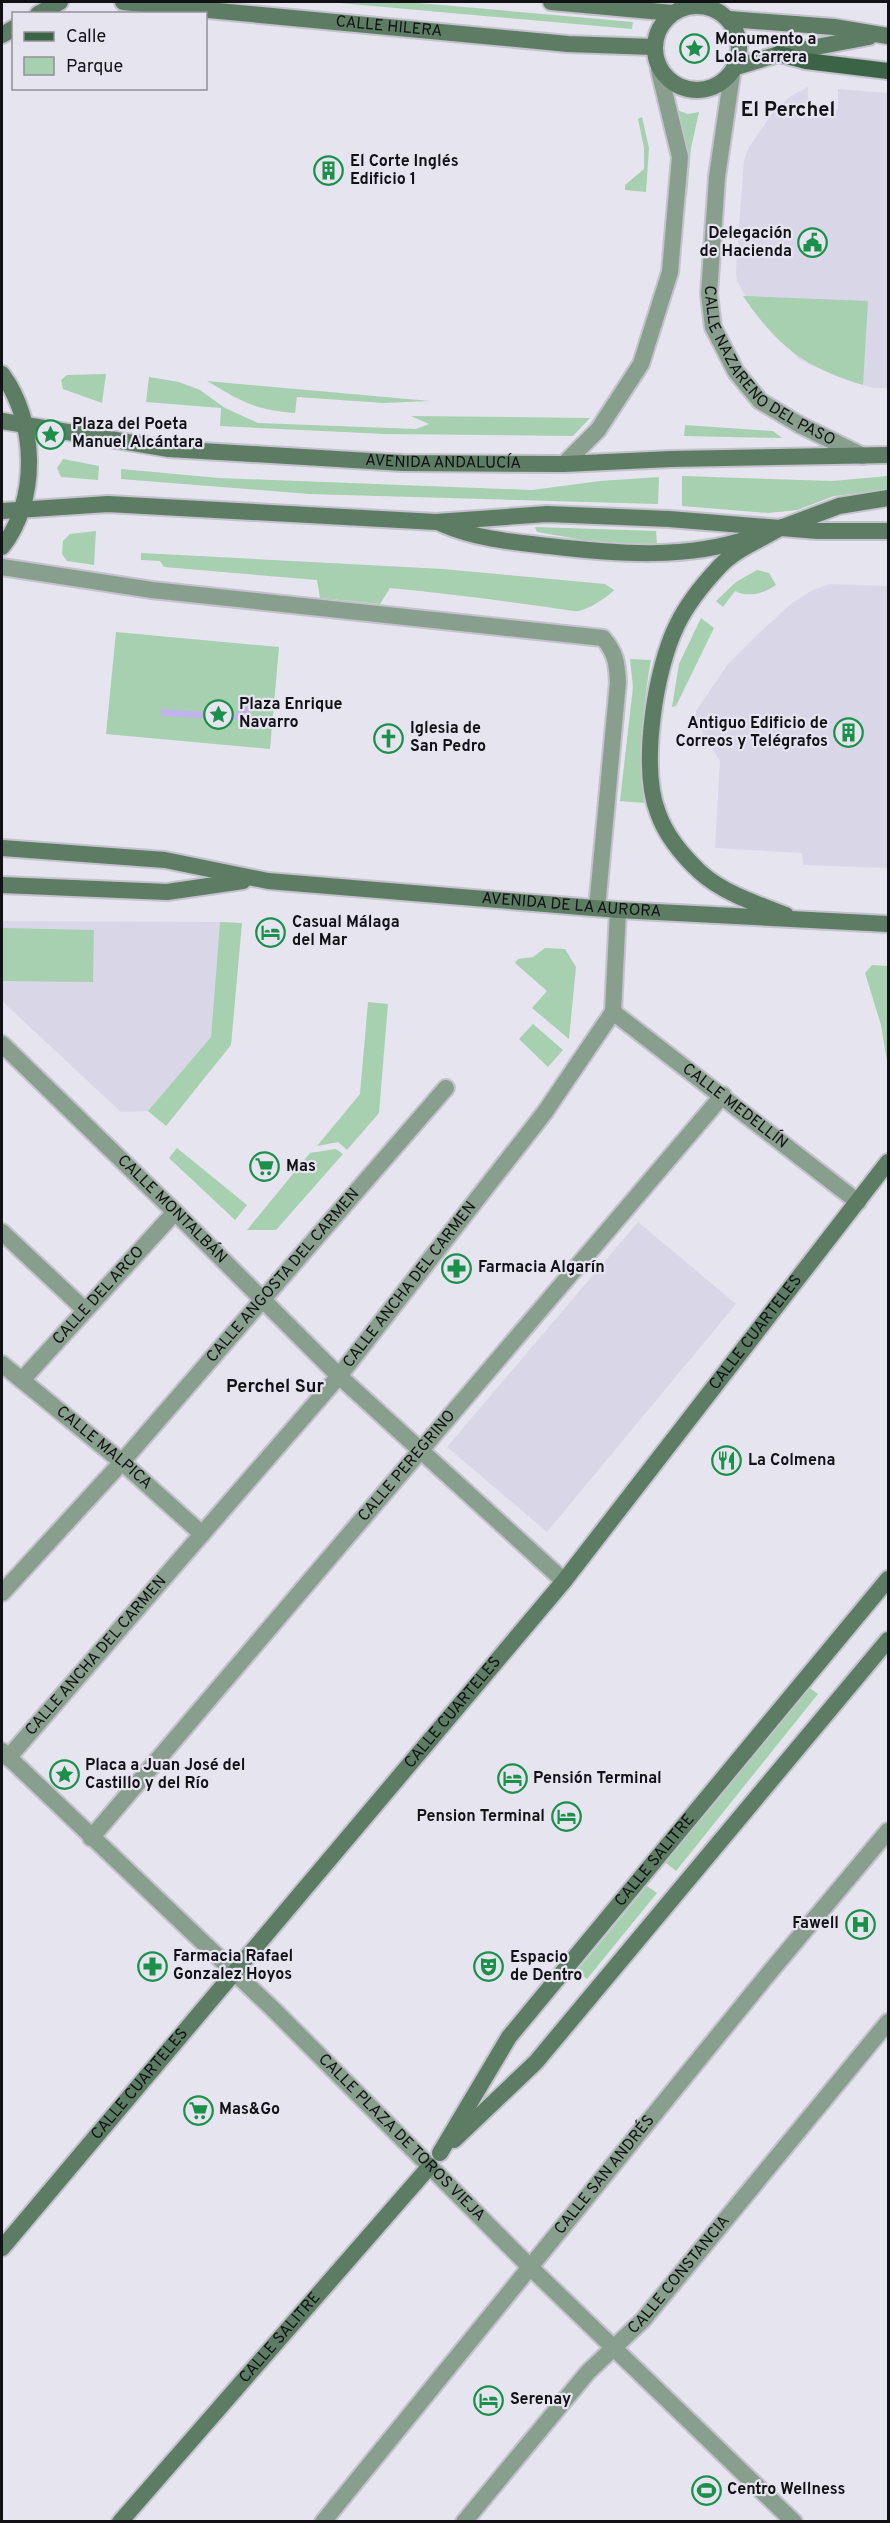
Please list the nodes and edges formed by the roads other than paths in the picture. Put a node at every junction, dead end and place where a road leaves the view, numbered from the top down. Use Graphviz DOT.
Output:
graph roads {
  1 [pos="60,2"];
  2 [pos="123,2"];
  3 [pos="551,2"];
  4 [pos="697,4"];
  5 [pos="42,12"];
  6 [pos="673,13"];
  7 [pos="729,20"];
  8 [pos="883,36"];
  9 [pos="654,47"];
  10 [pos="779,54"];
  11 [pos="659,70"];
  12 [pos="734,70"];
  13 [pos="888,71"];
  14 [pos="2,374"];
  15 [pos="2,421"];
  16 [pos="26,427"];
  17 [pos="888,455"];
  18 [pos="863,456"];
  19 [pos="564,464"];
  20 [pos="888,498"];
  21 [pos="2,511"];
  22 [pos="22,511"];
  23 [pos="436,522"];
  24 [pos="782,527"];
  25 [pos="888,531"];
  26 [pos="2,547"];
  27 [pos="2,567"];
  28 [pos="2,848"];
  29 [pos="255,879"];
  30 [pos="2,885"];
  31 [pos="597,908"];
  32 [pos="618,910"];
  33 [pos="801,920"];
  34 [pos="888,924"];
  35 [pos="613,1012"];
  36 [pos="2,1044"];
  37 [pos="446,1088"];
  38 [pos="723,1095"];
  39 [pos="888,1162"];
  40 [pos="858,1202"];
  41 [pos="176,1212"];
  42 [pos="2,1232"];
  43 [pos="262,1299"];
  44 [pos="85,1310"];
  45 [pos="2,1364"];
  46 [pos="339,1376"];
  47 [pos="22,1380"];
  48 [pos="421,1453"];
  49 [pos="122,1462"];
  50 [pos="202,1534"];
  51 [pos="888,1579"];
  52 [pos="564,1581"];
  53 [pos="2,1593"];
  54 [pos="888,1640"];
  55 [pos="5,1755"];
  56 [pos="888,1831"];
  57 [pos="91,1838"];
  58 [pos="236,1974"];
  59 [pos="888,2022"];
  60 [pos="435,2160"];
  61 [pos="2,2248"];
  62 [pos="531,2268"];
  63 [pos="614,2348"];
  64 [pos="120,2522"];
  65 [pos="323,2522"];
  66 [pos="464,2522"];
  67 [pos="794,2522"];
  1 -- 5 [label="main road"];
  2 -- 9 [label="main road, CALLE HILERA"];
  3 -- 6 [label="main road"];
  4 -- 6 [label="main road"];
  4 -- 7 [label="main road"];
  6 -- 9 [label="main road"];
  7 -- 8 [label="main road"];
  7 -- 12 [label="main road"];
  8 -- 10 [label="main road"];
  9 -- 11 [label="main road"];
  10 -- 12 [label="main road"];
  10 -- 13 [label="main road"];
  11 -- 12 [label="main road"];
  11 -- 19 [label="street"];
  12 -- 18 [label="street, CALLE NAZARENO DEL PASO"];
  14 -- 16 [label="main road"];
  15 -- 16 [label="main road, AVENIDA ANDALUCÍA"];
  16 -- 19 [label="main road, AVENIDA ANDALUCÍA"];
  16 -- 22 [label="main road"];
  17 -- 18 [label="main road, AVENIDA ANDALUCÍA"];
  18 -- 19 [label="main road, AVENIDA ANDALUCÍA"];
  20 -- 24 [label="main road"];
  21 -- 22 [label="main road"];
  22 -- 23 [label="main road"];
  22 -- 26 [label="main road"];
  23 -- 24 [label="main road"];
  23 -- 24 [label="main road"];
  24 -- 25 [label="main road"];
  24 -- 33 [label="main road"];
  27 -- 31 [label="street"];
  28 -- 29 [label="main road, AVENIDA DE LA AURORA"];
  29 -- 30 [label="main road, AVENIDA DE LA AURORA"];
  29 -- 31 [label="main road, AVENIDA DE LA AURORA"];
  31 -- 32 [label="main road, AVENIDA DE LA AURORA"];
  32 -- 33 [label="main road, AVENIDA DE LA AURORA"];
  32 -- 35 [label="street"];
  33 -- 34 [label="main road, AVENIDA DE LA AURORA"];
  35 -- 38 [label="street, CALLE MEDELLÍN"];
  35 -- 46 [label="street, CALLE ANCHA DEL CARMEN"];
  36 -- 41 [label="street, CALLE MONTALBÁN"];
  37 -- 43 [label="street, CALLE ANGOSTA DEL CARMEN"];
  38 -- 40 [label="street, CALLE MEDELLÍN"];
  38 -- 48 [label="street, CALLE PEREGRINO"];
  39 -- 40 [label="main road, CALLE CUARTELES"];
  40 -- 52 [label="main road, CALLE CUARTELES"];
  41 -- 43 [label="street, CALLE MONTALBÁN"];
  41 -- 44 [label="street, CALLE DEL ARCO"];
  42 -- 44 [label="street"];
  43 -- 46 [label="street, CALLE MONTALBÁN"];
  43 -- 49 [label="street, CALLE ANGOSTA DEL CARMEN"];
  44 -- 47 [label="street, CALLE DEL ARCO"];
  45 -- 47 [label="street, CALLE MALPICA"];
  46 -- 48 [label="street, CALLE MONTALBÁN"];
  46 -- 50 [label="street, CALLE ANCHA DEL CARMEN"];
  47 -- 49 [label="street, CALLE MALPICA"];
  48 -- 52 [label="street, CALLE MONTALBÁN"];
  48 -- 57 [label="street, CALLE PEREGRINO"];
  49 -- 50 [label="street, CALLE MALPICA"];
  49 -- 53 [label="street, CALLE ANGOSTA DEL CARMEN"];
  50 -- 55 [label="street, CALLE ANCHA DEL CARMEN"];
  51 -- 60 [label="main road, CALLE SALITRE"];
  52 -- 58 [label="main road, CALLE CUARTELES"];
  54 -- 60 [label="main road, CALLE SALITRE"];
  55 -- 57 [label="street, CALLE PLAZA DE TOROS VIEJA"];
  56 -- 62 [label="street, CALLE SAN ANDRÉS"];
  57 -- 58 [label="street, CALLE PLAZA DE TOROS VIEJA"];
  58 -- 60 [label="street, CALLE PLAZA DE TOROS VIEJA"];
  58 -- 61 [label="main road, CALLE CUARTELES"];
  59 -- 63 [label="street, CALLE CONSTANCIA"];
  60 -- 62 [label="street, CALLE PLAZA DE TOROS VIEJA"];
  60 -- 64 [label="main road, CALLE SALITRE"];
  62 -- 63 [label="street, CALLE PLAZA DE TOROS VIEJA"];
  62 -- 65 [label="street, CALLE SAN ANDRÉS"];
  63 -- 66 [label="street, CALLE CONSTANCIA"];
  63 -- 67 [label="street, CALLE PLAZA DE TOROS VIEJA"];
}
